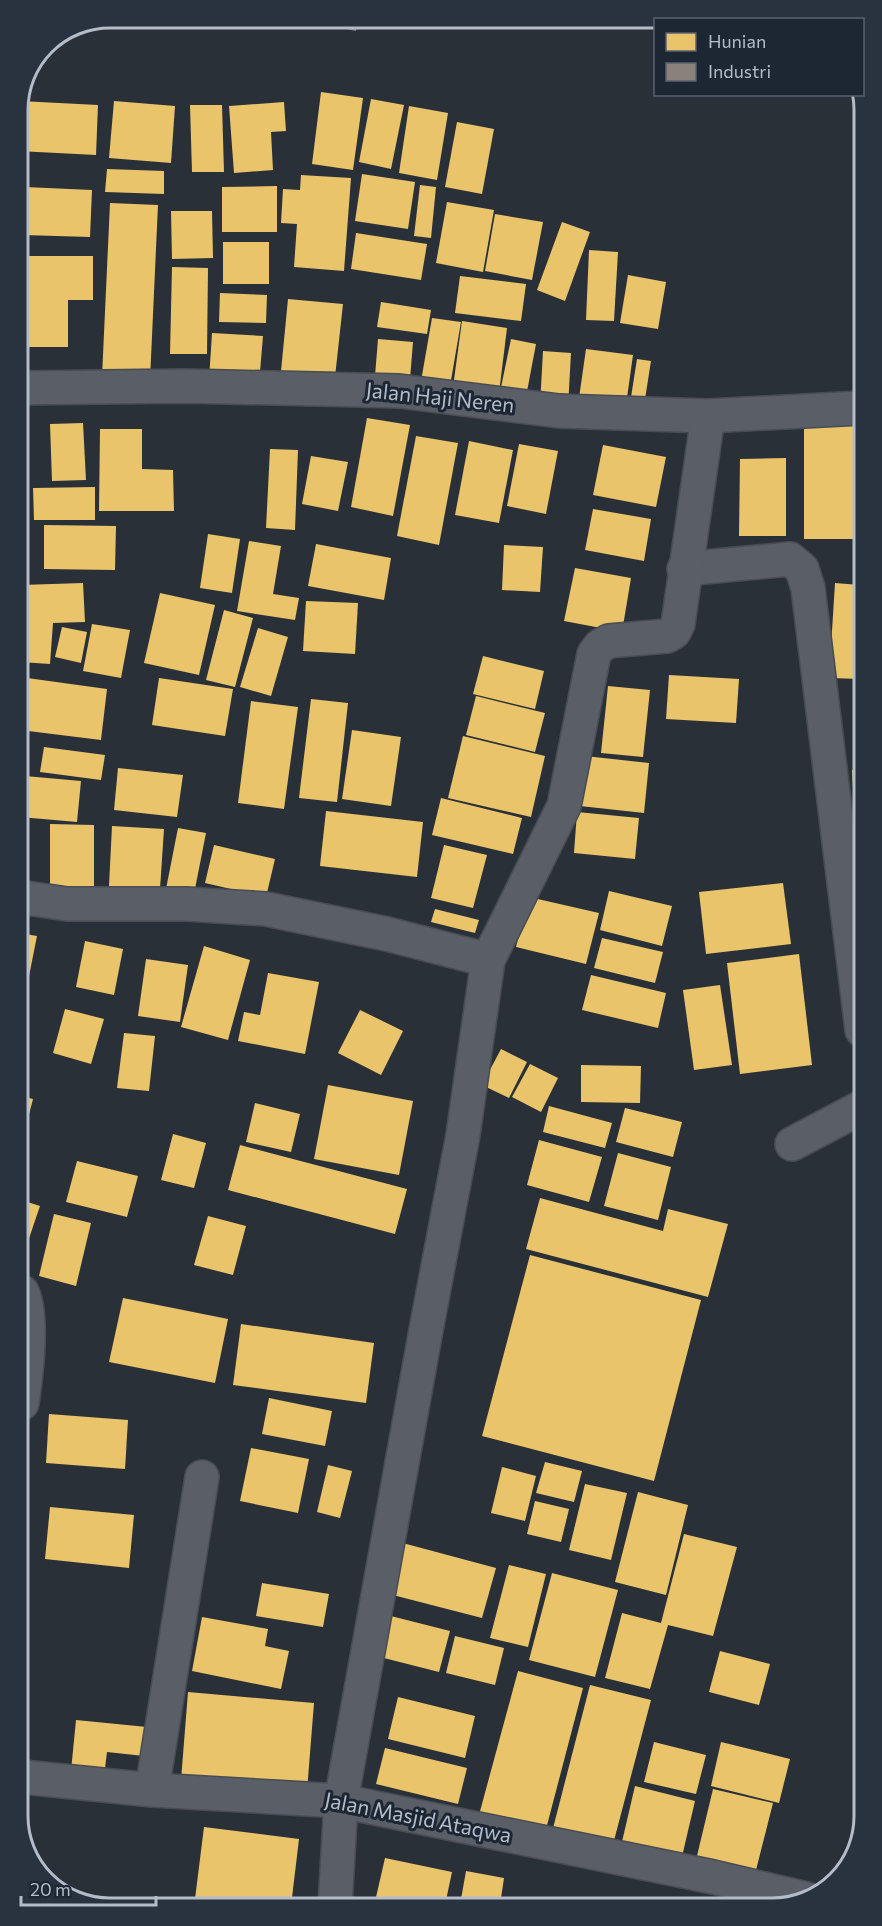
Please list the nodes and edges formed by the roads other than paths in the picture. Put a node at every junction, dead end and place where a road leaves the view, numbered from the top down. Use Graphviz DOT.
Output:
graph roads {
  1 [pos="29,388"];
  2 [pos="854,408"];
  3 [pos="708,416"];
  4 [pos="684,569"];
  5 [pos="29,898"];
  6 [pos="488,960"];
  7 [pos="854,965"];
  8 [pos="854,1111"];
  9 [pos="792,1144"];
  10 [pos="202,1477"];
  11 [pos="28,1778"];
  12 [pos="152,1790"];
  13 [pos="341,1801"];
  14 [pos="710,1890"];
  15 [pos="335,1897"];
  16 [pos="782,1897"];
  1 -- 3 [label="street, Jalan Haji Neren"];
  2 -- 3 [label="street, Jalan Haji Neren"];
  3 -- 4 [label="street"];
  4 -- 6 [label="street"];
  4 -- 7 [label="street"];
  5 -- 6 [label="street"];
  6 -- 13 [label="street"];
  8 -- 9 [label="street"];
  10 -- 12 [label="street"];
  11 -- 12 [label="street, Jalan Masjid Ataqwa"];
  12 -- 13 [label="street, Jalan Masjid Ataqwa"];
  13 -- 14 [label="street, Jalan Masjid Ataqwa"];
  13 -- 15 [label="street"];
  14 -- 16 [label="street, Jalan Masjid Ataqwa"];
}
